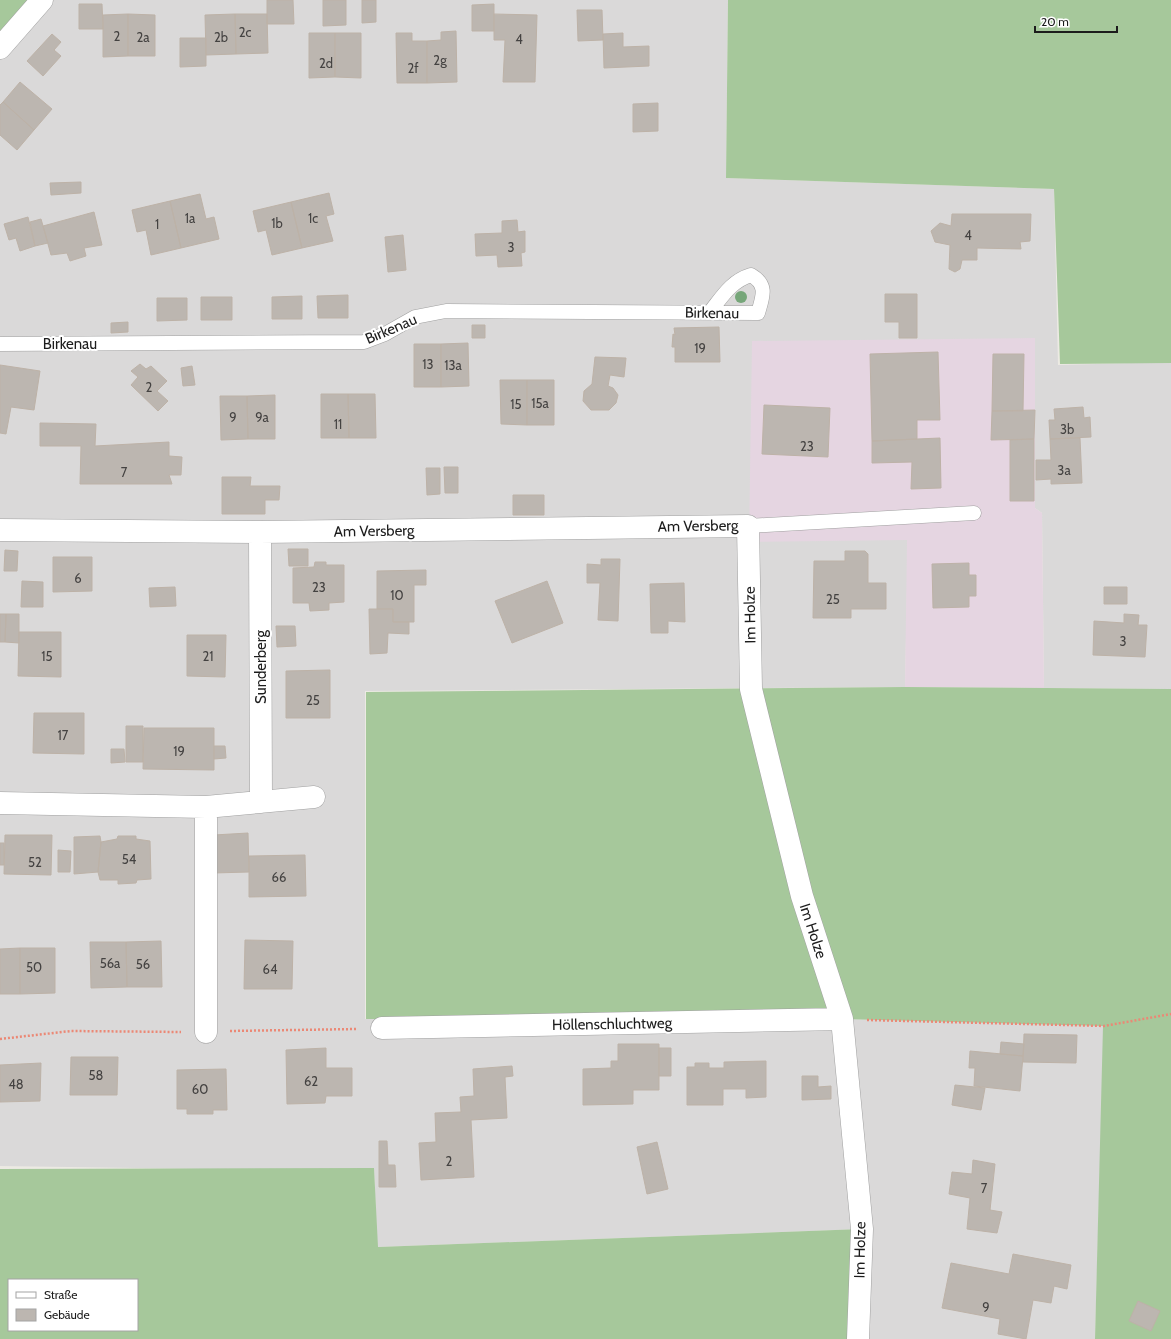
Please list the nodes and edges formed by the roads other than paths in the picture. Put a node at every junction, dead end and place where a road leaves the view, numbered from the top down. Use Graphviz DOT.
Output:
graph roads {
  1 [pos="42,0"];
  2 [pos="0,48"];
  3 [pos="710,312"];
  4 [pos="0,344"];
  5 [pos="974,514"];
  6 [pos="748,526"];
  7 [pos="0,530"];
  8 [pos="260,532"];
  9 [pos="314,797"];
  10 [pos="261,802"];
  11 [pos="0,803"];
  12 [pos="206,807"];
  13 [pos="842,1019"];
  14 [pos="382,1028"];
  15 [pos="206,1032"];
  16 [pos="858,1339"];
  1 -- 2 [label="street"];
  3 -- 3 [label="lane, Birkenau"];
  3 -- 4 [label="lane, Birkenau"];
  5 -- 6 [label="lane"];
  6 -- 8 [label="street, Am Versberg"];
  6 -- 13 [label="street, Im Holze"];
  7 -- 8 [label="street, Am Versberg"];
  8 -- 10 [label="street, Sunderberg"];
  9 -- 10 [label="street"];
  10 -- 12 [label="street"];
  11 -- 12 [label="street"];
  12 -- 15 [label="street"];
  13 -- 14 [label="street, Höllenschluchtweg"];
  13 -- 16 [label="street, Im Holze"];
}
